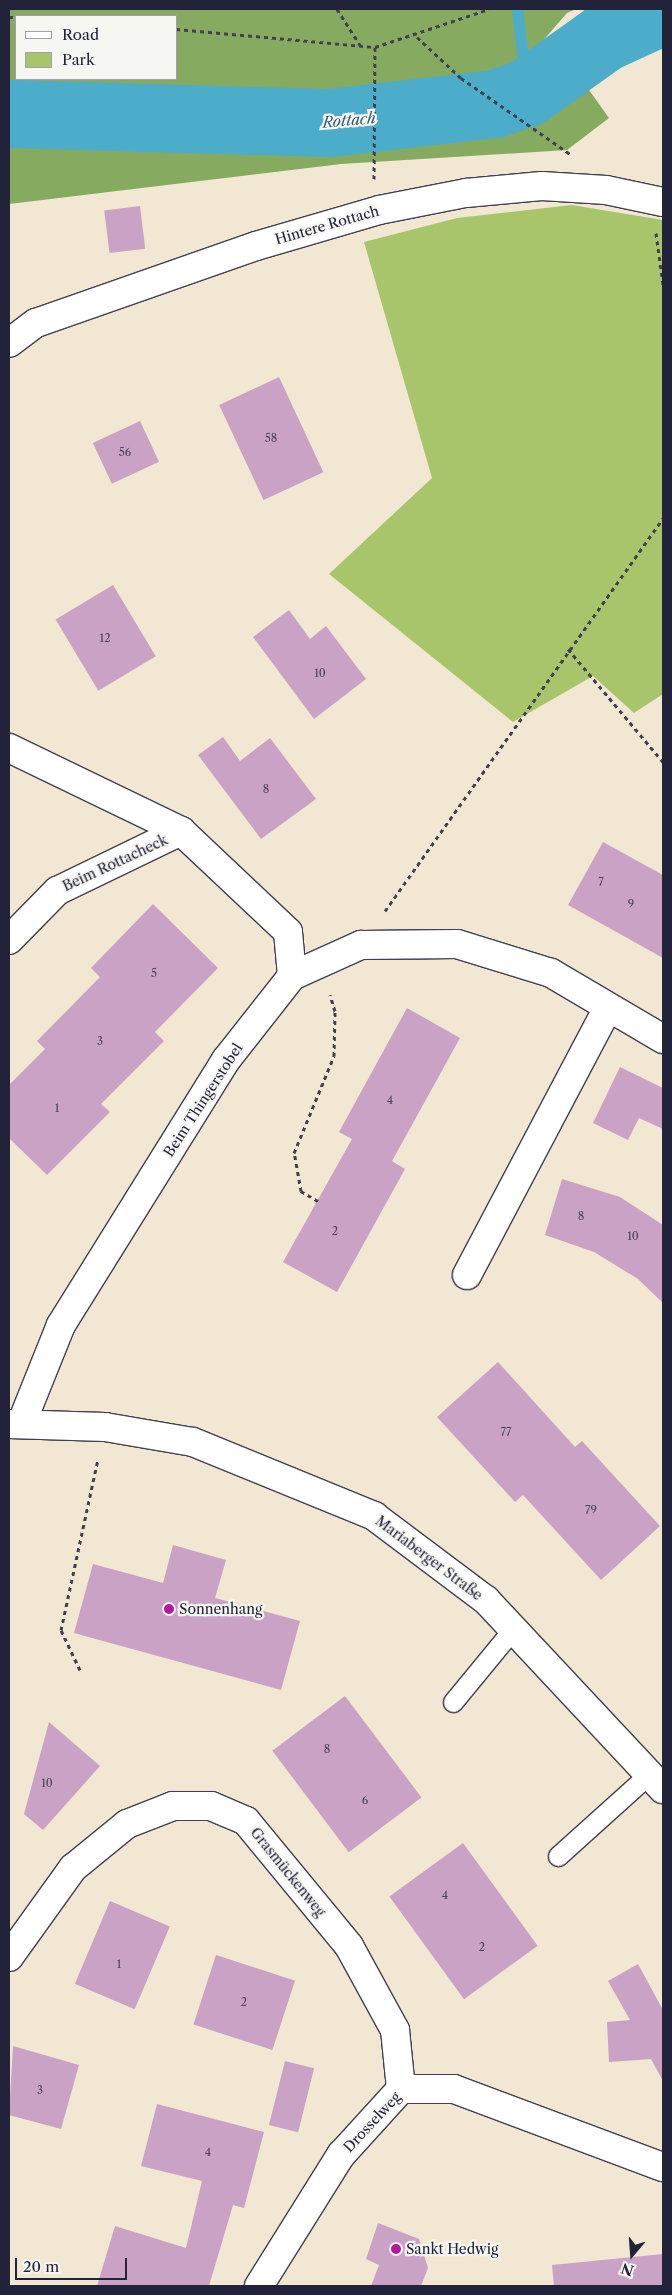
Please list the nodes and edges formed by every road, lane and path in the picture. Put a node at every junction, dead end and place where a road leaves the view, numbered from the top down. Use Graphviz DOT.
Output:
graph roads {
  1 [pos="337,9"];
  2 [pos="489,9"];
  3 [pos="178,29"];
  4 [pos="416,36"];
  5 [pos="361,46"];
  6 [pos="375,47"];
  7 [pos="567,150"];
  8 [pos="371,162"];
  9 [pos="657,200"];
  10 [pos="663,285"];
  11 [pos="9,343"];
  12 [pos="663,518"];
  13 [pos="568,649"];
  14 [pos="9,748"];
  15 [pos="663,762"];
  16 [pos="181,831"];
  17 [pos="9,940"];
  18 [pos="361,946"];
  19 [pos="320,960"];
  20 [pos="292,976"];
  21 [pos="608,1008"];
  22 [pos="663,1039"];
  23 [pos="318,1201"];
  24 [pos="467,1275"];
  25 [pos="15,1423"];
  26 [pos="105,1427"];
  27 [pos="512,1629"];
  28 [pos="80,1670"];
  29 [pos="453,1702"];
  30 [pos="656,1782"];
  31 [pos="558,1856"];
  32 [pos="9,1957"];
  33 [pos="401,2089"];
  34 [pos="663,2167"];
  35 [pos="260,2286"];
  1 -- 5 [label="path"];
  2 -- 4 [label="path"];
  3 -- 5 [label="path"];
  4 -- 6 [label="path"];
  4 -- 7 [label="path"];
  5 -- 6 [label="path"];
  6 -- 8 [label="path"];
  9 -- 10 [label="path"];
  9 -- 11 [label="street, Hintere Rottach"];
  12 -- 13 [label="path"];
  13 -- 15 [label="path"];
  13 -- 18 [label="path"];
  14 -- 16 [label="street, Beim Rottacheck"];
  16 -- 17 [label="street, Beim Rottacheck"];
  16 -- 20 [label="street, Beim Rottacheck"];
  18 -- 19 [label="street, Beim Thingerstobel"];
  18 -- 21 [label="street, Beim Thingerstobel"];
  19 -- 20 [label="street, Beim Thingerstobel"];
  19 -- 23 [label="path"];
  20 -- 25 [label="street, Beim Thingerstobel"];
  21 -- 22 [label="street, Beim Thingerstobel"];
  21 -- 24 [label="street"];
  25 -- 26 [label="street, Mariaberger Straße"];
  26 -- 27 [label="street, Mariaberger Straße"];
  26 -- 28 [label="path"];
  27 -- 29 [label="lane"];
  27 -- 30 [label="street, Mariaberger Straße"];
  30 -- 31 [label="lane"];
  32 -- 33 [label="street, Grasmückenweg"];
  33 -- 34 [label="street, Drosselweg"];
  33 -- 35 [label="street, Drosselweg"];
}
